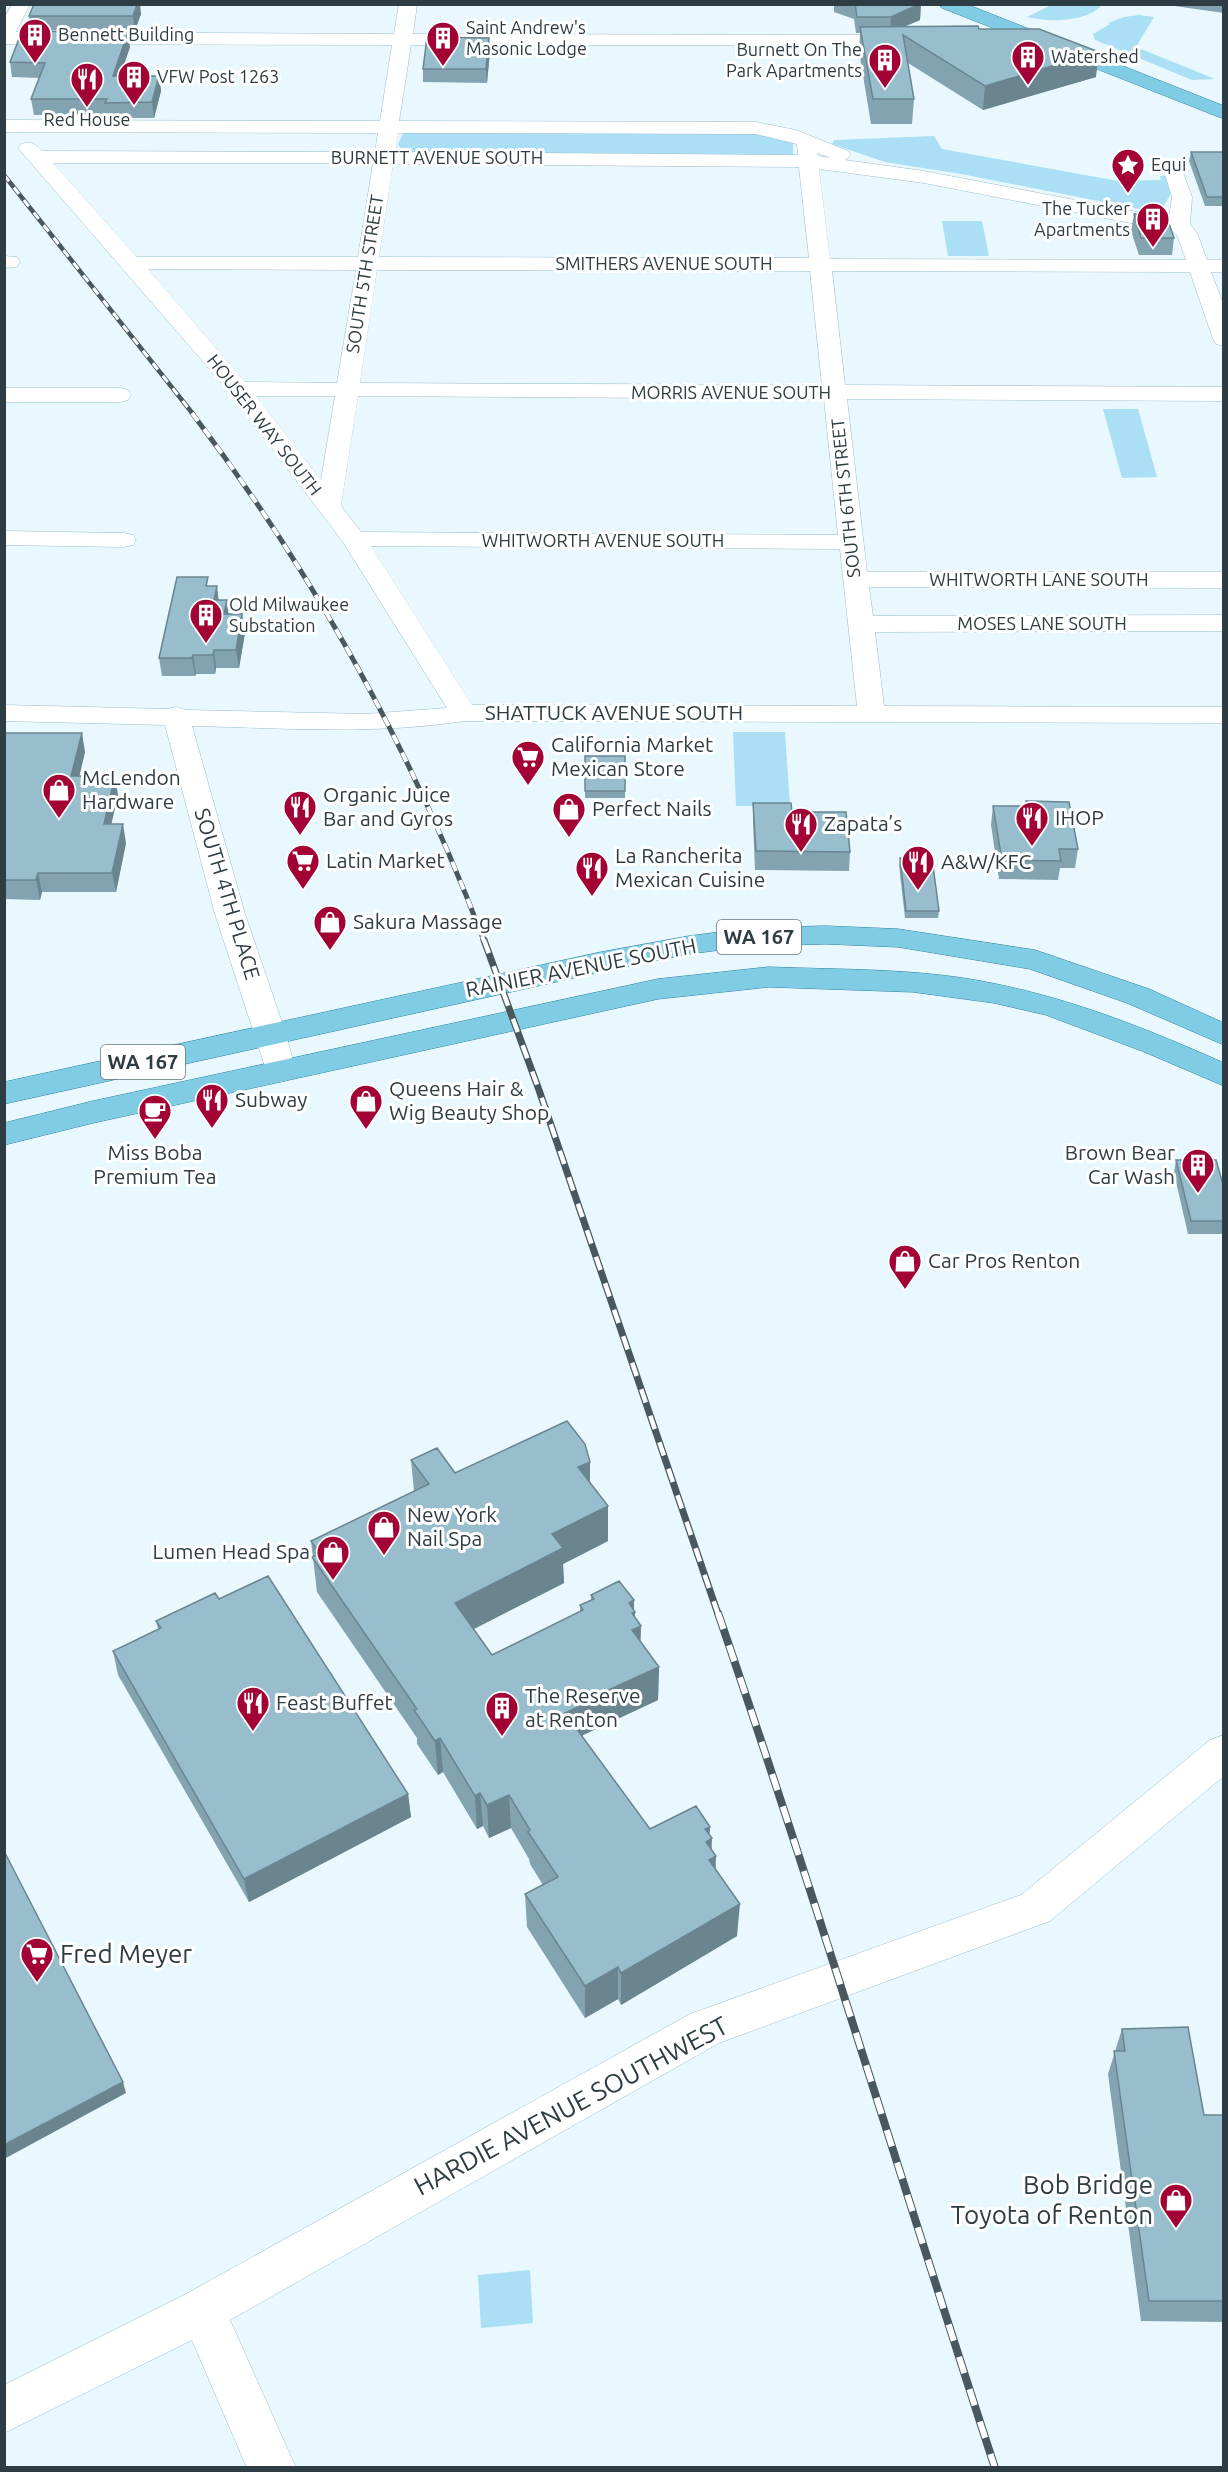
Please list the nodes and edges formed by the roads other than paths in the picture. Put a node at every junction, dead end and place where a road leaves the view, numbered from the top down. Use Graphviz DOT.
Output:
graph roads {
  1 [pos="21,4"];
  2 [pos="408,4"];
  3 [pos="948,4"];
  4 [pos="976,4"];
  5 [pos="1044,35"];
  6 [pos="5,38"];
  7 [pos="403,39"];
  8 [pos="917,41"];
  9 [pos="991,41"];
  10 [pos="1224,100"];
  11 [pos="1224,113"];
  12 [pos="58,127"];
  13 [pos="389,127"];
  14 [pos="4,128"];
  15 [pos="807,151"];
  16 [pos="38,157"];
  17 [pos="384,158"];
  18 [pos="1174,171"];
  19 [pos="1179,226"];
  20 [pos="367,262"];
  21 [pos="129,263"];
  22 [pos="820,265"];
  23 [pos="1224,266"];
  24 [pos="1200,267"];
  25 [pos="1224,276"];
  26 [pos="1209,296"];
  27 [pos="1224,339"];
  28 [pos="239,389"];
  29 [pos="346,391"];
  30 [pos="834,393"];
  31 [pos="4,394"];
  32 [pos="1224,394"];
  33 [pos="120,395"];
  34 [pos="329,507"];
  35 [pos="4,538"];
  36 [pos="354,539"];
  37 [pos="124,540"];
  38 [pos="852,542"];
  39 [pos="855,579"];
  40 [pos="1224,580"];
  41 [pos="1224,623"];
  42 [pos="861,624"];
  43 [pos="4,712"];
  44 [pos="464,713"];
  45 [pos="871,713"];
  46 [pos="176,715"];
  47 [pos="1224,715"];
  48 [pos="271,1034"];
  49 [pos="1224,1035"];
  50 [pos="280,1072"];
  51 [pos="1224,1076"];
  52 [pos="4,1093"];
  53 [pos="4,1134"];
  54 [pos="1224,1752"];
  55 [pos="202,2310"];
  56 [pos="4,2410"];
  57 [pos="272,2468"];
  1 -- 6 [label="street"];
  2 -- 7 [label="street, SOUTH 5TH STREET"];
  3 -- 5 [label="main road"];
  4 -- 5 [label="main road"];
  5 -- 9 [label="street"];
  5 -- 10 [label="main road"];
  5 -- 11 [label="main road"];
  6 -- 7 [label="street"];
  7 -- 8 [label="street"];
  7 -- 13 [label="street, SOUTH 5TH STREET"];
  12 -- 13 [label="street, BURNETT AVENUE SOUTH"];
  12 -- 14 [label="street, BURNETT AVENUE SOUTH"];
  12 -- 16 [label="street"];
  13 -- 15 [label="street, BURNETT AVENUE SOUTH"];
  13 -- 17 [label="street, SOUTH 5TH STREET"];
  14 -- 16 [label="street, BURNETT AVENUE SOUTH"];
  15 -- 17 [label="street, BURNETT AVENUE SOUTH"];
  15 -- 19 [label="street, BURNETT AVENUE SOUTH"];
  15 -- 22 [label="street, SOUTH 6TH STREET"];
  16 -- 17 [label="street, BURNETT AVENUE SOUTH"];
  16 -- 21 [label="street, HOUSER WAY SOUTH"];
  17 -- 20 [label="street, SOUTH 5TH STREET"];
  18 -- 19 [label="street"];
  19 -- 24 [label="street"];
  20 -- 21 [label="street, SMITHERS AVENUE SOUTH"];
  20 -- 22 [label="street, SMITHERS AVENUE SOUTH"];
  20 -- 29 [label="street, SOUTH 5TH STREET"];
  21 -- 28 [label="street, HOUSER WAY SOUTH"];
  22 -- 24 [label="street, SMITHERS AVENUE SOUTH"];
  22 -- 30 [label="street, SOUTH 6TH STREET"];
  23 -- 24 [label="street, SMITHERS AVENUE SOUTH"];
  24 -- 26 [label="street"];
  25 -- 26 [label="street"];
  26 -- 27 [label="street"];
  28 -- 29 [label="street, MORRIS AVENUE SOUTH"];
  28 -- 34 [label="street, HOUSER WAY SOUTH"];
  29 -- 30 [label="street, MORRIS AVENUE SOUTH"];
  29 -- 34 [label="street, SOUTH 5TH STREET"];
  30 -- 32 [label="street, MORRIS AVENUE SOUTH"];
  30 -- 38 [label="street, SOUTH 6TH STREET"];
  31 -- 33 [label="street"];
  34 -- 36 [label="street, HOUSER WAY SOUTH"];
  35 -- 37 [label="street"];
  36 -- 38 [label="street, WHITWORTH AVENUE SOUTH"];
  36 -- 44 [label="street, HOUSER WAY SOUTH"];
  38 -- 39 [label="street, SOUTH 6TH STREET"];
  39 -- 40 [label="street, WHITWORTH LANE SOUTH"];
  39 -- 42 [label="street, SOUTH 6TH STREET"];
  41 -- 42 [label="street, MOSES LANE SOUTH"];
  42 -- 45 [label="street, SOUTH 6TH STREET"];
  43 -- 46 [label="street, SHATTUCK AVENUE SOUTH"];
  44 -- 45 [label="street, SHATTUCK AVENUE SOUTH"];
  44 -- 46 [label="street, SHATTUCK AVENUE SOUTH"];
  45 -- 47 [label="street, SHATTUCK AVENUE SOUTH"];
  46 -- 48 [label="street, SOUTH 4TH PLACE"];
  48 -- 49 [label="main road, RAINIER AVENUE SOUTH / WA 167"];
  48 -- 50 [label="street, SOUTH 4TH PLACE"];
  48 -- 52 [label="main road, RAINIER AVENUE SOUTH / WA 167"];
  50 -- 51 [label="main road, RAINIER AVENUE SOUTH / WA 167"];
  50 -- 53 [label="main road, RAINIER AVENUE SOUTH / WA 167"];
  54 -- 55 [label="street, HARDIE AVENUE SOUTHWEST"];
  55 -- 56 [label="street, HARDIE AVENUE SOUTHWEST"];
  55 -- 57 [label="street"];
}
